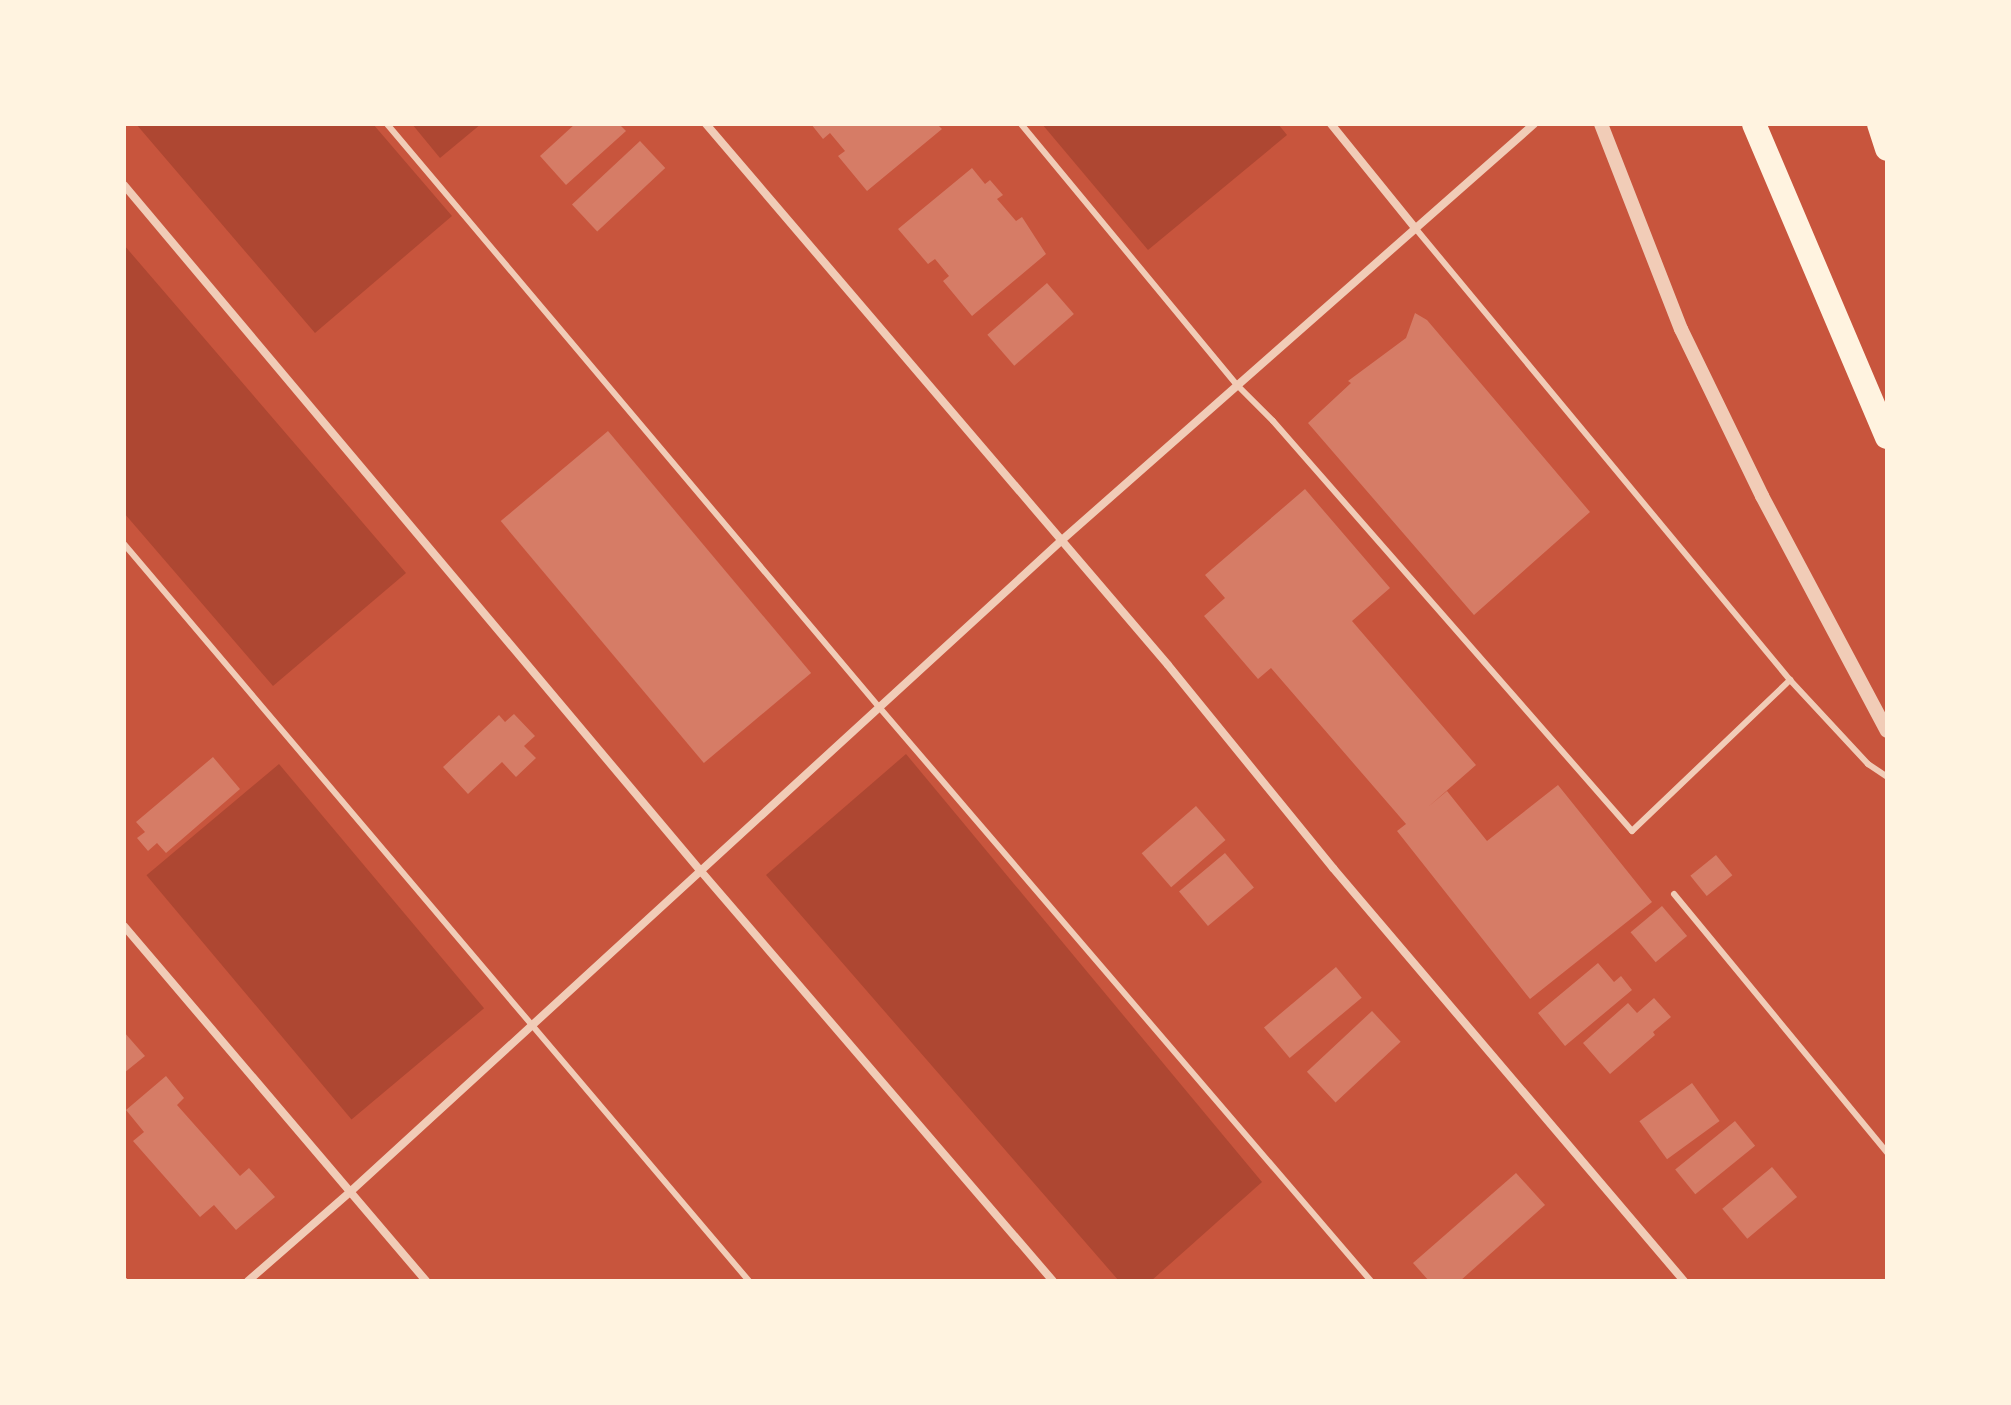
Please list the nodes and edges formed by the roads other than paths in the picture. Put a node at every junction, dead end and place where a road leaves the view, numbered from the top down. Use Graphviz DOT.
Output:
graph roads {
  1 [pos="387,124"];
  2 [pos="706,124"];
  3 [pos="1021,124"];
  4 [pos="1331,124"];
  5 [pos="1534,124"];
  6 [pos="1601,124"];
  7 [pos="1754,124"];
  8 [pos="1879,124"];
  9 [pos="1887,149"];
  10 [pos="124,185"];
  11 [pos="1416,229"];
  12 [pos="1238,386"];
  13 [pos="1887,437"];
  14 [pos="1062,540"];
  15 [pos="124,544"];
  16 [pos="1790,680"];
  17 [pos="879,707"];
  18 [pos="1887,731"];
  19 [pos="1887,777"];
  20 [pos="699,869"];
  21 [pos="1674,894"];
  22 [pos="124,926"];
  23 [pos="531,1024"];
  24 [pos="1887,1152"];
  25 [pos="350,1192"];
  26 [pos="248,1281"];
  27 [pos="426,1281"];
  28 [pos="749,1281"];
  29 [pos="1053,1281"];
  30 [pos="1371,1281"];
  31 [pos="1684,1281"];
  1 -- 17 [label="lane"];
  2 -- 14 [label="street"];
  3 -- 12 [label="lane"];
  4 -- 11 [label="street"];
  5 -- 11 [label="street"];
  6 -- 18 [label="street"];
  7 -- 13 [label="highway"];
  8 -- 9 [label="highway"];
  10 -- 20 [label="street"];
  11 -- 12 [label="street"];
  11 -- 16 [label="lane"];
  12 -- 14 [label="street"];
  12 -- 16 [label="lane"];
  14 -- 17 [label="street"];
  14 -- 31 [label="street"];
  15 -- 23 [label="lane"];
  16 -- 19 [label="lane"];
  17 -- 20 [label="street"];
  17 -- 30 [label="lane"];
  20 -- 23 [label="street"];
  20 -- 29 [label="street"];
  21 -- 24 [label="lane"];
  22 -- 25 [label="street"];
  23 -- 25 [label="street"];
  23 -- 28 [label="lane"];
  25 -- 26 [label="street"];
  25 -- 27 [label="street"];
}
